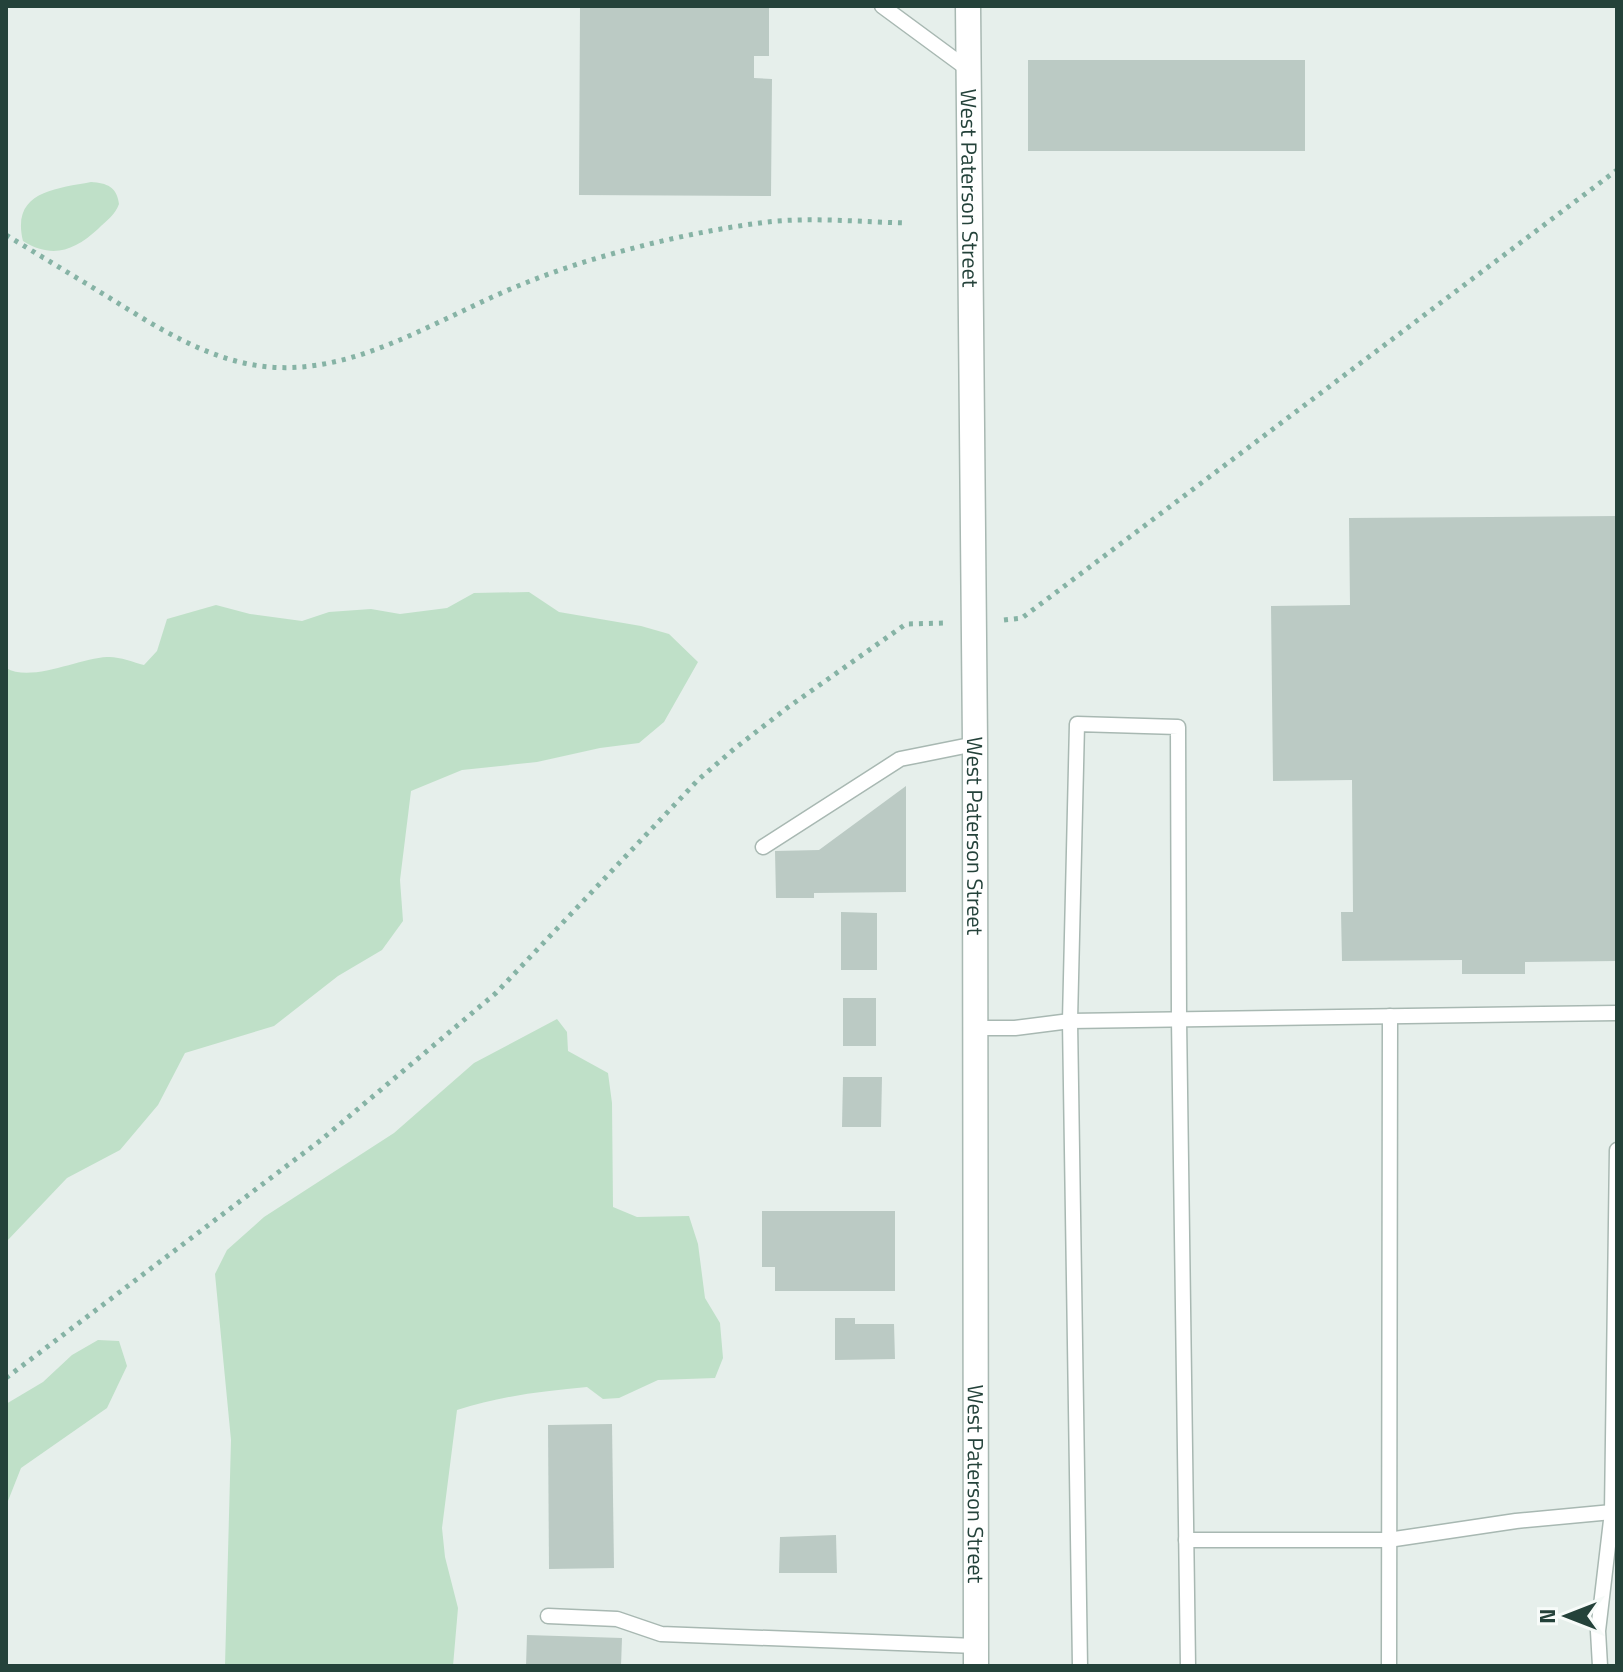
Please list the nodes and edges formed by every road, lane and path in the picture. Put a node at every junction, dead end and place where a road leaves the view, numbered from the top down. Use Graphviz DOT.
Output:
graph roads {
  1 [pos="882,6"];
  2 [pos="968,6"];
  3 [pos="969,70"];
  4 [pos="1617,170"];
  5 [pos="907,223"];
  6 [pos="6,235"];
  7 [pos="974,622"];
  8 [pos="975,744"];
  9 [pos="763,847"];
  10 [pos="1617,1013"];
  11 [pos="1390,1016"];
  12 [pos="1179,1019"];
  13 [pos="1070,1021"];
  14 [pos="975,1028"];
  15 [pos="1617,1150"];
  16 [pos="6,1378"];
  17 [pos="1614,1509"];
  18 [pos="1186,1540"];
  19 [pos="1388,1540"];
  20 [pos="548,1616"];
  21 [pos="976,1656"];
  22 [pos="1080,1666"];
  23 [pos="1188,1666"];
  24 [pos="1389,1666"];
  25 [pos="1600,1666"];
  1 -- 3 [label="lane"];
  2 -- 3 [label="street, West Paterson Street"];
  3 -- 7 [label="street, West Paterson Street"];
  4 -- 7 [label="path"];
  5 -- 6 [label="path"];
  7 -- 8 [label="street, West Paterson Street"];
  7 -- 16 [label="path"];
  8 -- 9 [label="lane"];
  8 -- 14 [label="street, West Paterson Street"];
  10 -- 11 [label="lane"];
  11 -- 12 [label="lane"];
  11 -- 19 [label="lane"];
  12 -- 13 [label="lane"];
  12 -- 13 [label="lane"];
  12 -- 18 [label="lane"];
  13 -- 14 [label="lane"];
  13 -- 22 [label="lane"];
  14 -- 21 [label="street, West Paterson Street"];
  15 -- 17 [label="lane"];
  17 -- 19 [label="lane"];
  17 -- 25 [label="lane"];
  18 -- 19 [label="lane"];
  18 -- 23 [label="lane"];
  19 -- 24 [label="lane"];
  20 -- 21 [label="lane"];
}
